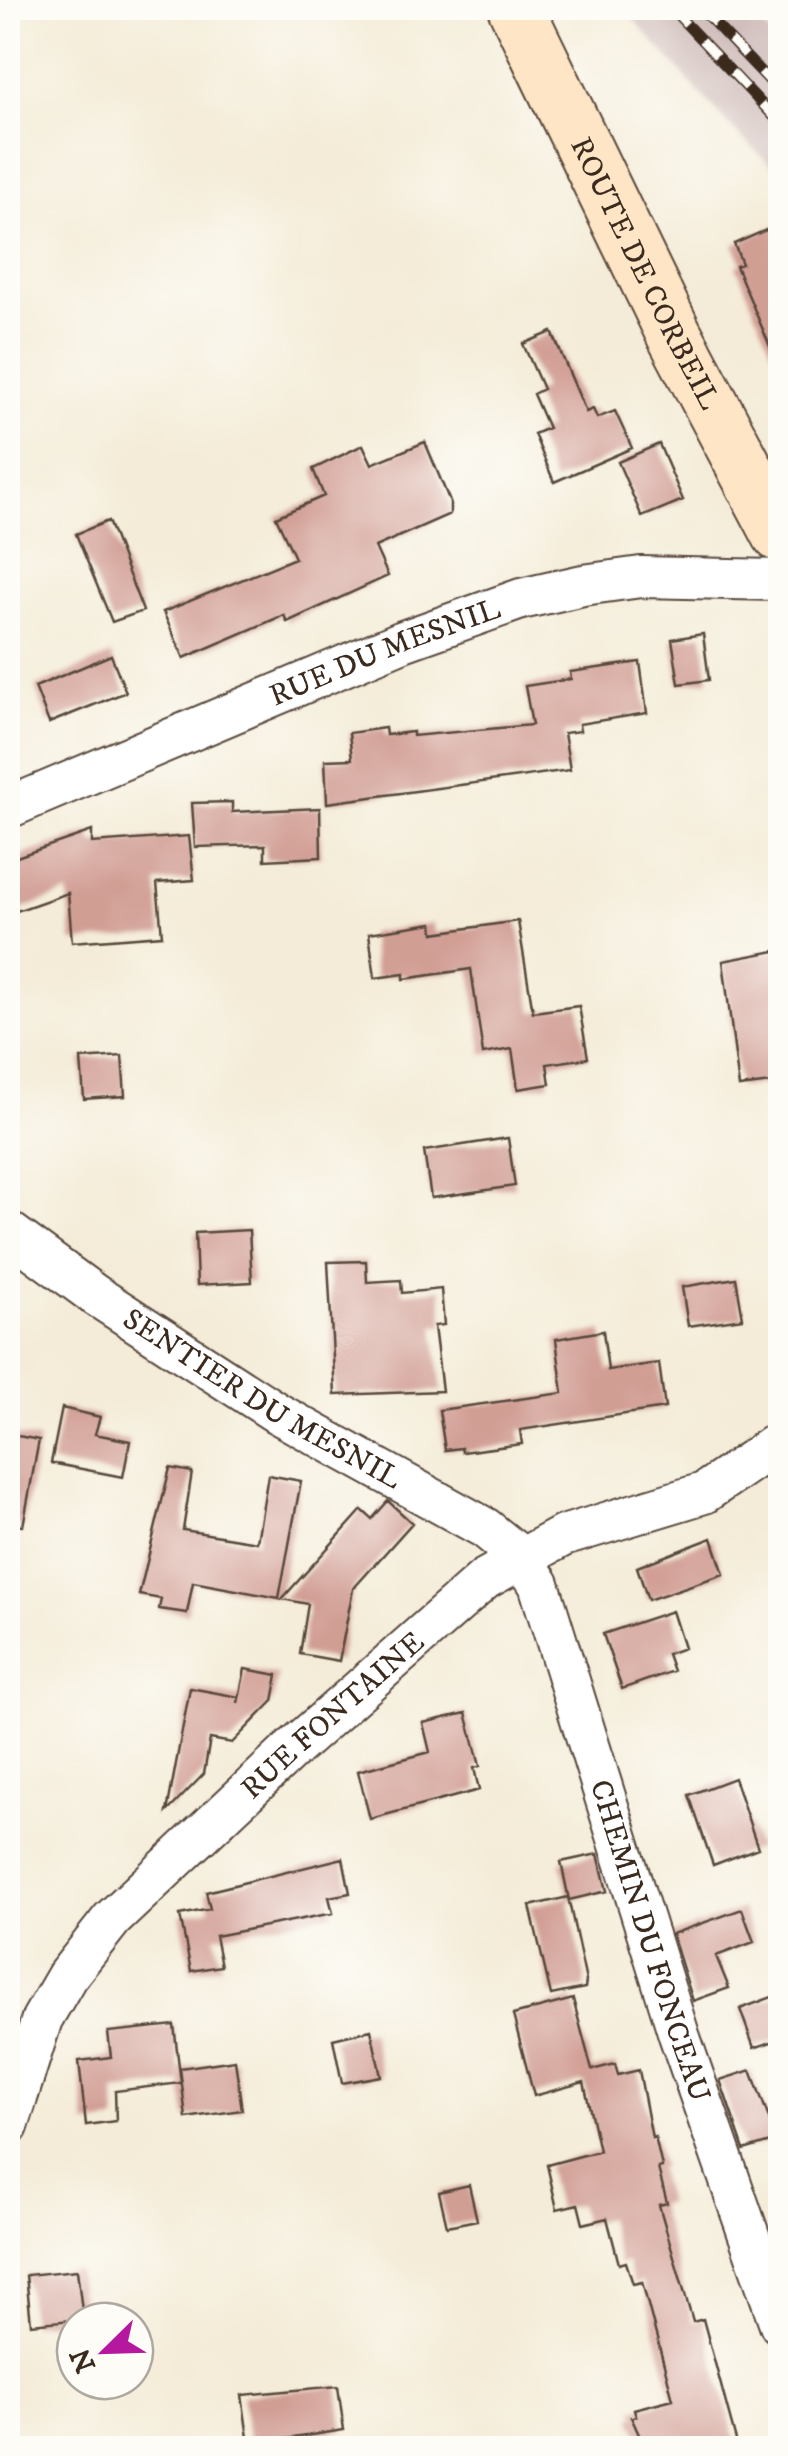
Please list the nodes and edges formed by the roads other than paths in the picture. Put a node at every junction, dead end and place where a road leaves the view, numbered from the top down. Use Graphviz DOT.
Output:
graph roads {
  1 [pos="516,8"];
  2 [pos="780,534"];
  3 [pos="780,580"];
  4 [pos="8,808"];
  5 [pos="8,1231"];
  6 [pos="780,1442"];
  7 [pos="522,1558"];
  8 [pos="8,2126"];
  9 [pos="780,2324"];
  1 -- 2 [label="main road, ROUTE DE CORBEIL"];
  3 -- 4 [label="street, RUE DU MESNIL"];
  5 -- 7 [label="street, SENTIER DU MESNIL"];
  6 -- 7 [label="street, RUE FONTAINE"];
  7 -- 8 [label="street, RUE FONTAINE"];
  7 -- 9 [label="street, CHEMIN DU FONCEAU"];
}
